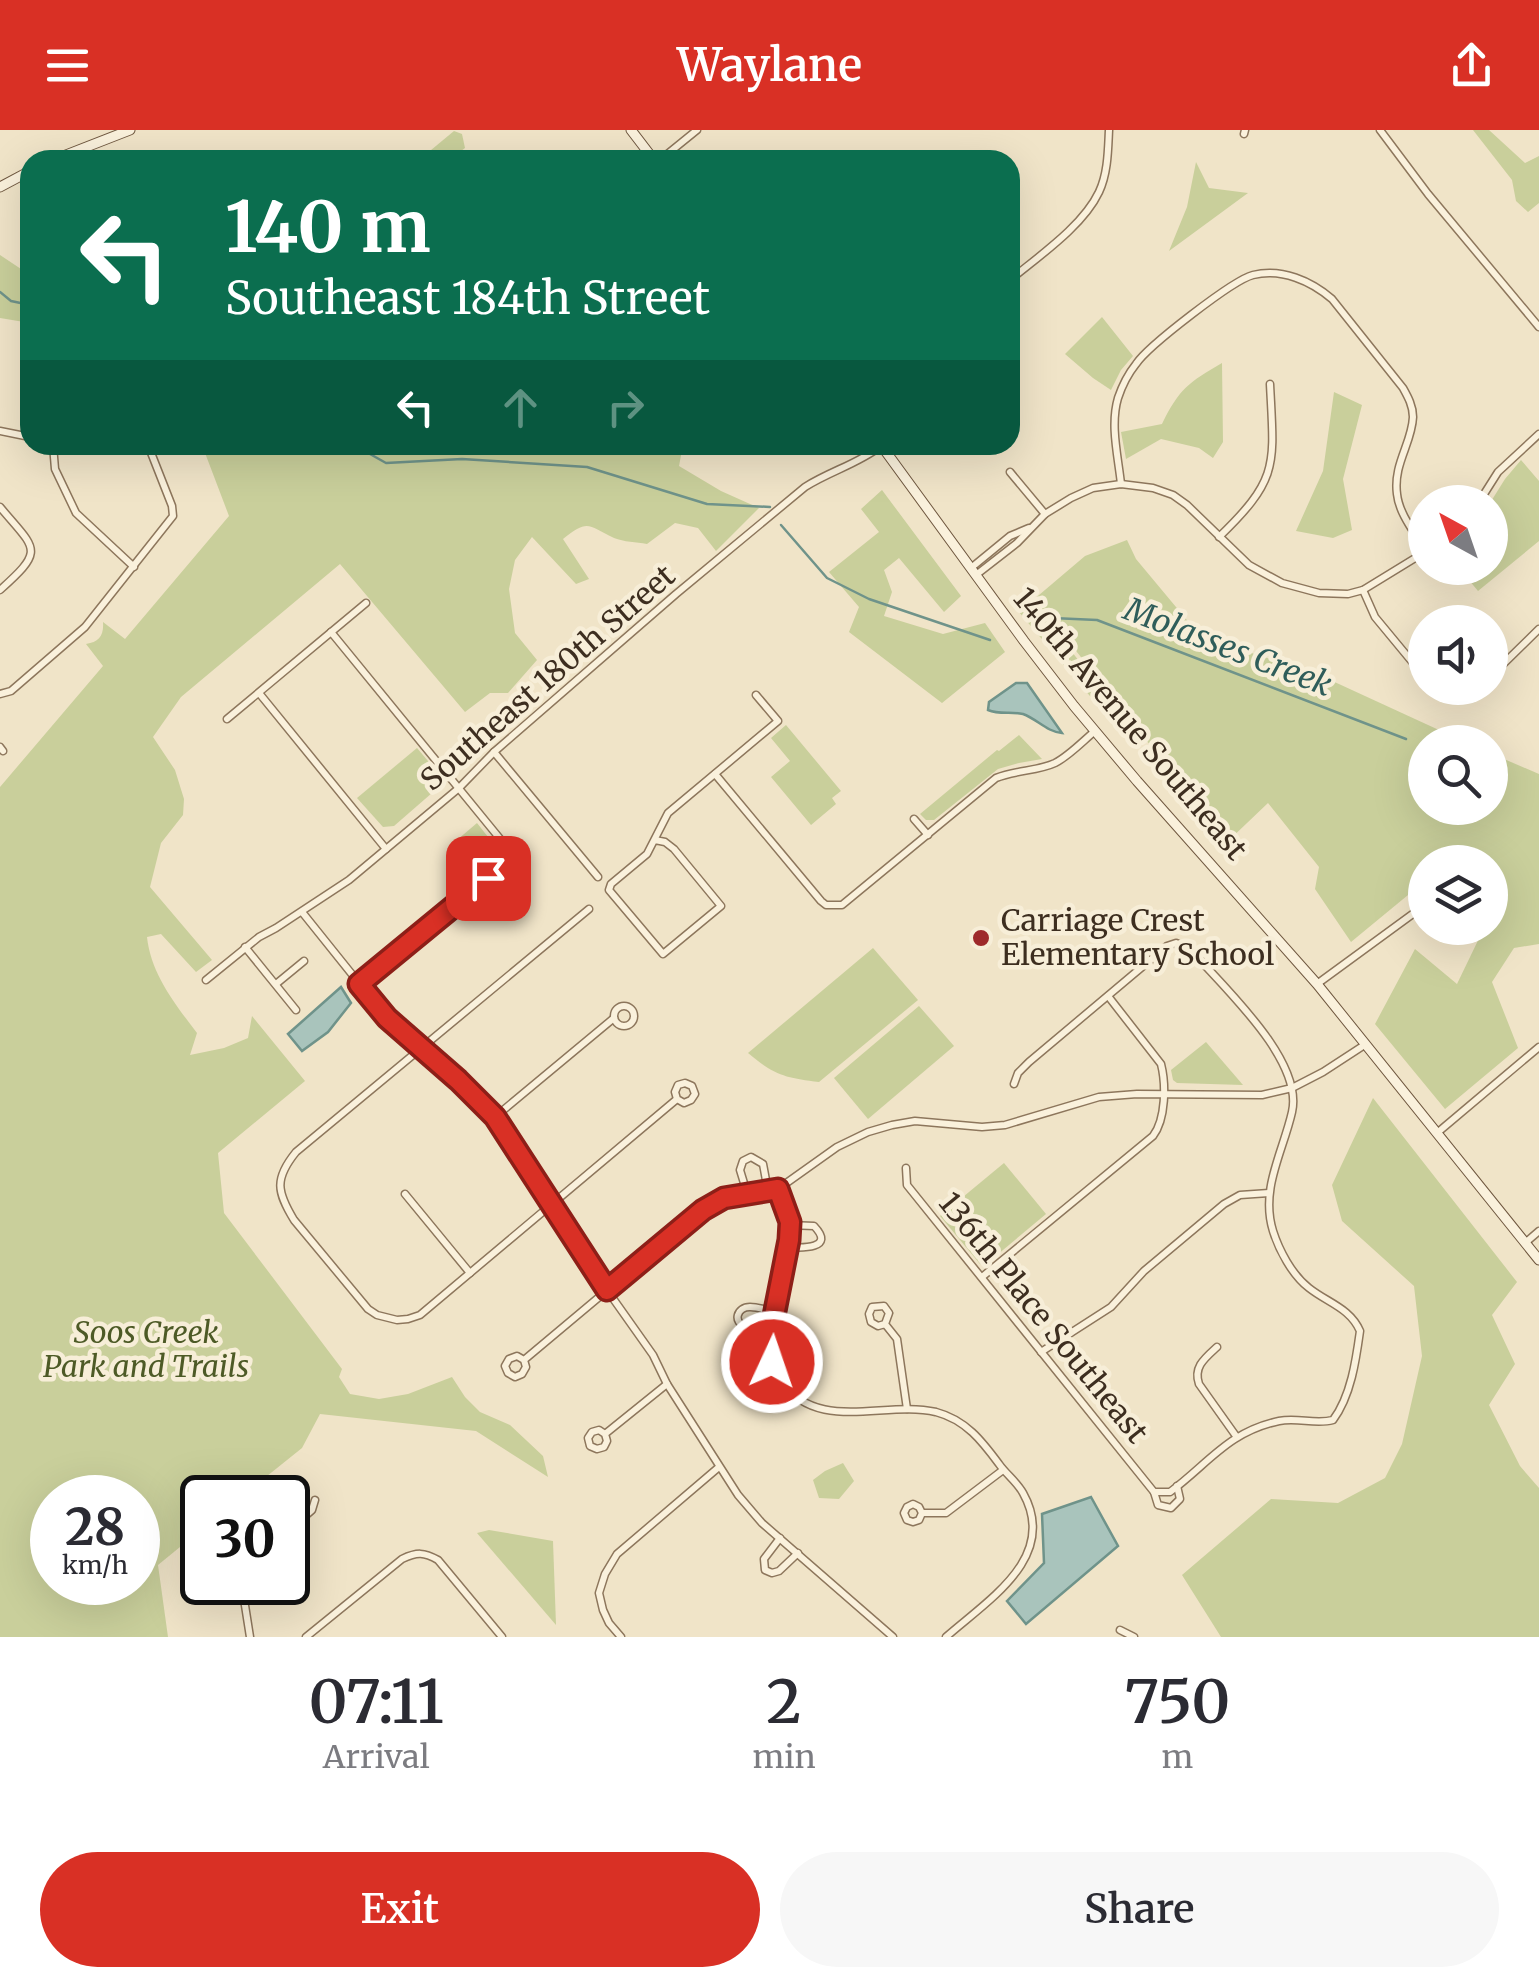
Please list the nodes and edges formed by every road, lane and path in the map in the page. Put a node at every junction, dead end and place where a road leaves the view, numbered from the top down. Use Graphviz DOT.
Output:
graph roads {
  1 [pos="130,130"];
  2 [pos="630,130"];
  3 [pos="697,130"];
  4 [pos="1109,130"];
  5 [pos="1380,130"];
  6 [pos="79,150"];
  7 [pos="649,150"];
  8 [pos="671,150"];
  9 [pos="1020,272"];
  10 [pos="1539,327"];
  11 [pos="1270,384"];
  12 [pos="1539,434"];
  13 [pos="53,455"];
  14 [pos="152,455"];
  15 [pos="869,455"];
  16 [pos="889,455"];
  17 [pos="1010,472"];
  18 [pos="1121,484"];
  19 [pos="1490,485"];
  20 [pos="0,507"];
  21 [pos="1046,514"];
  22 [pos="1408,522"];
  23 [pos="1218,537"];
  24 [pos="1408,562"];
  25 [pos="134,567"];
  26 [pos="974,572"];
  27 [pos="0,590"];
  28 [pos="1363,590"];
  29 [pos="366,603"];
  30 [pos="1539,629"];
  31 [pos="331,632"];
  32 [pos="1408,658"];
  33 [pos="1508,659"];
  34 [pos="259,693"];
  35 [pos="0,694"];
  36 [pos="756,695"];
  37 [pos="228,719"];
  38 [pos="1095,730"];
  39 [pos="494,752"];
  40 [pos="715,774"];
  41 [pos="458,788"];
  42 [pos="914,819"];
  43 [pos="928,835"];
  44 [pos="656,840"];
  45 [pos="386,849"];
  46 [pos="598,877"];
  47 [pos="589,909"];
  48 [pos="302,912"];
  49 [pos="1408,917"];
  50 [pos="245,947"];
  51 [pos="304,961"];
  52 [pos="206,980"];
  53 [pos="276,984"];
  54 [pos="359,984"];
  55 [pos="1316,984"];
  56 [pos="1108,996"];
  57 [pos="296,1010"];
  58 [pos="614,1018"];
  59 [pos="1366,1044"];
  60 [pos="1539,1047"];
  61 [pos="422,1048"];
  62 [pos="1014,1084"];
  63 [pos="1292,1088"];
  64 [pos="1163,1094"];
  65 [pos="677,1100"];
  66 [pos="495,1117"];
  67 [pos="1437,1133"];
  68 [pos="906,1168"];
  69 [pos="778,1189"];
  70 [pos="768,1191"];
  71 [pos="747,1193"];
  72 [pos="405,1194"];
  73 [pos="1269,1194"];
  74 [pos="552,1206"];
  75 [pos="790,1224"];
  76 [pos="1539,1231"];
  77 [pos="1525,1243"];
  78 [pos="788,1248"];
  79 [pos="1539,1260"];
  80 [pos="470,1273"];
  81 [pos="982,1278"];
  82 [pos="607,1290"];
  83 [pos="775,1312"];
  84 [pos="885,1324"];
  85 [pos="771,1331"];
  86 [pos="1217,1347"];
  87 [pos="1041,1352"];
  88 [pos="524,1360"];
  89 [pos="666,1384"];
  90 [pos="907,1410"];
  91 [pos="605,1434"];
  92 [pos="1236,1436"];
  93 [pos="719,1468"];
  94 [pos="1003,1470"];
  95 [pos="1177,1486"];
  96 [pos="1154,1492"];
  97 [pos="316,1500"];
  98 [pos="310,1512"];
  99 [pos="922,1513"];
  100 [pos="780,1538"];
  101 [pos="798,1554"];
  102 [pos="245,1605"];
  103 [pos="1120,1630"];
  104 [pos="250,1637"];
  105 [pos="306,1637"];
  106 [pos="502,1637"];
  107 [pos="621,1637"];
  108 [pos="893,1637"];
  109 [pos="946,1637"];
  110 [pos="1134,1637"];
  1 -- 6 [label="main road"];
  2 -- 7 [label="main road"];
  3 -- 8 [label="street"];
  4 -- 9 [label="street"];
  5 -- 10 [label="street"];
  11 -- 23 [label="street"];
  12 -- 19 [label="street"];
  13 -- 25 [label="street"];
  14 -- 25 [label="street"];
  15 -- 39 [label="street, Southeast 180th Street"];
  16 -- 26 [label="main road, 140th Avenue Southeast"];
  17 -- 21 [label="street"];
  18 -- 21 [label="street"];
  18 -- 22 [label="street"];
  18 -- 23 [label="street"];
  20 -- 27 [label="street"];
  21 -- 26 [label="street"];
  23 -- 28 [label="street"];
  24 -- 28 [label="street"];
  25 -- 35 [label="street"];
  26 -- 38 [label="main road, 140th Avenue Southeast"];
  28 -- 32 [label="street"];
  29 -- 31 [label="street"];
  30 -- 33 [label="street"];
  31 -- 34 [label="street"];
  31 -- 41 [label="street"];
  34 -- 37 [label="street"];
  34 -- 45 [label="street"];
  36 -- 40 [label="street"];
  38 -- 43 [label="street"];
  38 -- 55 [label="main road, 140th Avenue Southeast"];
  39 -- 41 [label="street, Southeast 180th Street"];
  39 -- 46 [label="street"];
  40 -- 43 [label="street"];
  40 -- 44 [label="street"];
  41 -- 45 [label="street, Southeast 180th Street"];
  41 -- 54 [label="street"];
  42 -- 43 [label="street"];
  44 -- 44 [label="street"];
  45 -- 48 [label="street, Southeast 180th Street"];
  47 -- 61 [label="street"];
  48 -- 50 [label="street, Southeast 180th Street"];
  48 -- 54 [label="street"];
  49 -- 55 [label="street"];
  50 -- 52 [label="street, Southeast 180th Street"];
  50 -- 53 [label="street"];
  51 -- 53 [label="street"];
  53 -- 57 [label="street"];
  54 -- 61 [label="street"];
  55 -- 59 [label="main road, 140th Avenue Southeast"];
  56 -- 62 [label="street"];
  56 -- 63 [label="street"];
  56 -- 64 [label="street"];
  58 -- 66 [label="street"];
  59 -- 63 [label="street"];
  59 -- 67 [label="main road, 140th Avenue Southeast"];
  60 -- 67 [label="street"];
  61 -- 66 [label="street"];
  61 -- 80 [label="street"];
  63 -- 64 [label="street"];
  63 -- 73 [label="street"];
  64 -- 69 [label="street"];
  64 -- 81 [label="street"];
  65 -- 74 [label="street"];
  66 -- 74 [label="street"];
  67 -- 77 [label="main road, 140th Avenue Southeast"];
  68 -- 81 [label="street, 136th Place Southeast"];
  69 -- 70 [label="street"];
  69 -- 75 [label="street"];
  70 -- 71 [label="street"];
  70 -- 71 [label="street"];
  71 -- 82 [label="street"];
  72 -- 80 [label="street"];
  73 -- 87 [label="street"];
  73 -- 92 [label="street"];
  74 -- 80 [label="street"];
  74 -- 82 [label="street"];
  75 -- 78 [label="street"];
  75 -- 78 [label="street"];
  76 -- 77 [label="street"];
  77 -- 79 [label="main road, 140th Avenue Southeast"];
  78 -- 83 [label="street"];
  81 -- 87 [label="street, 136th Place Southeast"];
  82 -- 88 [label="street"];
  82 -- 89 [label="street"];
  83 -- 85 [label="street"];
  83 -- 85 [label="street"];
  84 -- 90 [label="street"];
  85 -- 90 [label="street"];
  86 -- 92 [label="street"];
  87 -- 96 [label="street, 136th Place Southeast"];
  89 -- 91 [label="street"];
  89 -- 93 [label="street"];
  90 -- 94 [label="street"];
  92 -- 95 [label="street"];
  93 -- 100 [label="street"];
  93 -- 107 [label="street"];
  94 -- 99 [label="street"];
  94 -- 109 [label="street"];
  95 -- 96 [label="street"];
  95 -- 96 [label="street, 136th Place Southeast"];
  97 -- 98 [label="street"];
  100 -- 101 [label="street"];
  100 -- 101 [label="street"];
  101 -- 108 [label="street"];
  102 -- 104 [label="street"];
  103 -- 110 [label="street"];
  105 -- 106 [label="street"];
}
